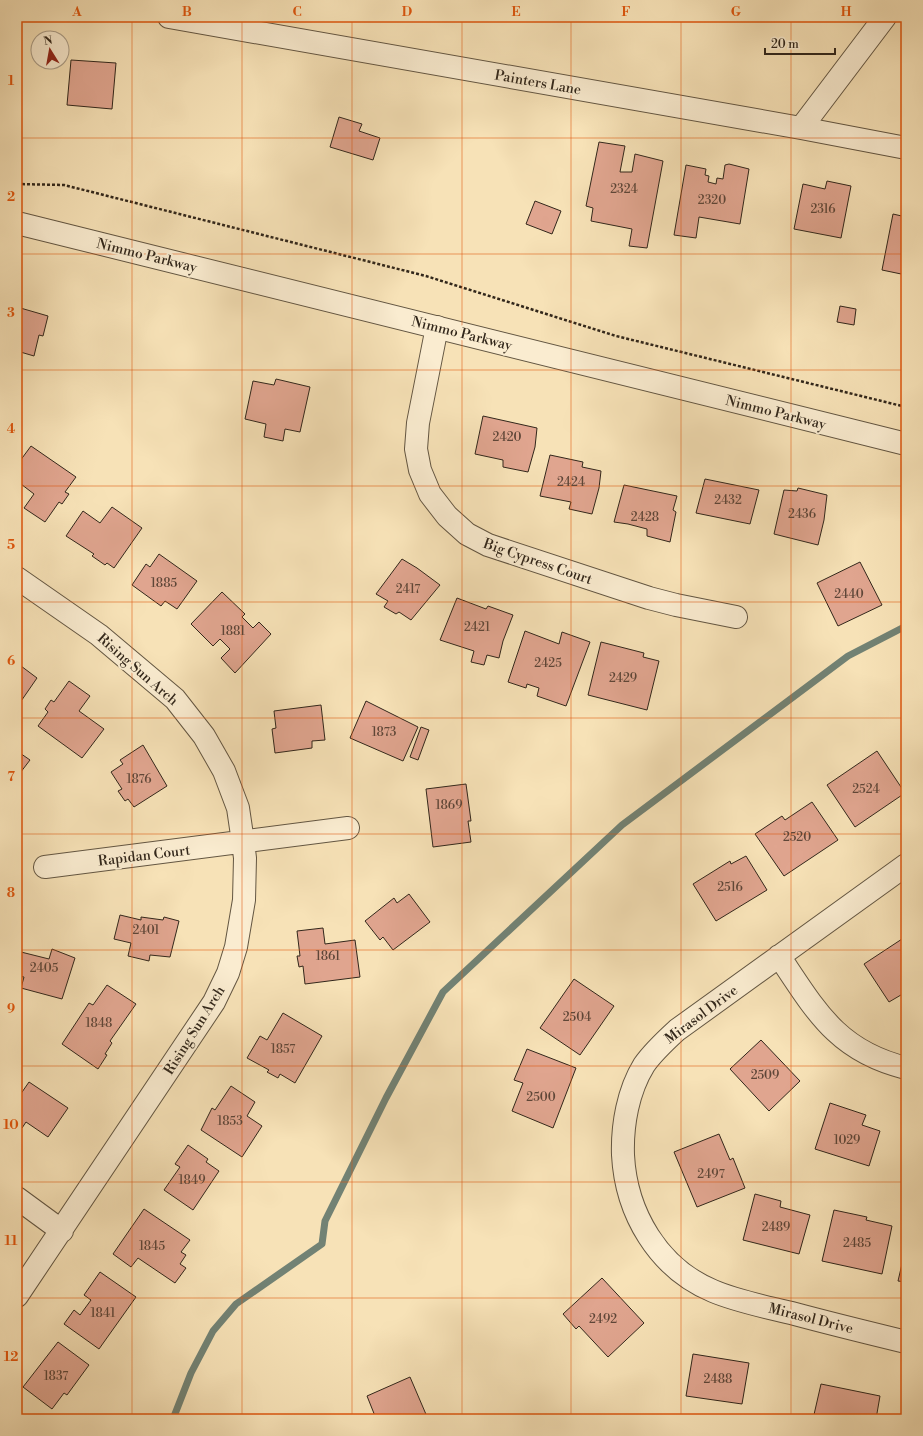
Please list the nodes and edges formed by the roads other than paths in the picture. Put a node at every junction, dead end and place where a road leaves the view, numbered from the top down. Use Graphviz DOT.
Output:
graph roads {
  1 [pos="169,17"];
  2 [pos="885,17"];
  3 [pos="801,128"];
  4 [pos="906,148"];
  5 [pos="17,223"];
  6 [pos="438,327"];
  7 [pos="906,444"];
  8 [pos="17,578"];
  9 [pos="736,617"];
  10 [pos="348,828"];
  11 [pos="243,842"];
  12 [pos="906,865"];
  13 [pos="45,867"];
  14 [pos="779,956"];
  15 [pos="906,1068"];
  16 [pos="17,1198"];
  17 [pos="62,1231"];
  18 [pos="17,1296"];
  19 [pos="906,1342"];
  1 -- 3 [label="street, Painters Lane"];
  2 -- 3 [label="street"];
  3 -- 4 [label="street, Painters Lane"];
  5 -- 6 [label="street, Nimmo Parkway"];
  6 -- 7 [label="street, Nimmo Parkway"];
  6 -- 9 [label="street, Big Cypress Court"];
  8 -- 11 [label="street, Rising Sun Arch"];
  10 -- 11 [label="street, Rapidan Court"];
  11 -- 13 [label="street, Rapidan Court"];
  11 -- 17 [label="street, Rising Sun Arch"];
  12 -- 14 [label="street, Mirasol Drive"];
  14 -- 15 [label="street"];
  14 -- 19 [label="street, Mirasol Drive"];
  16 -- 17 [label="street"];
  17 -- 18 [label="street, Rising Sun Arch"];
}
